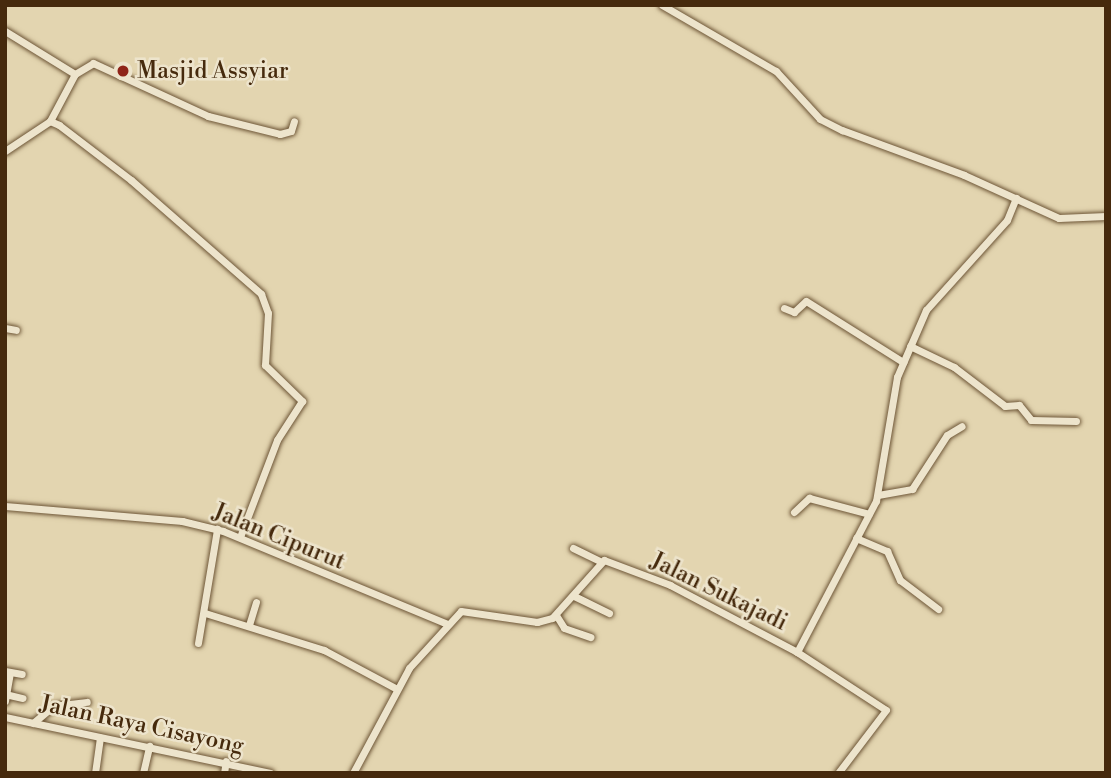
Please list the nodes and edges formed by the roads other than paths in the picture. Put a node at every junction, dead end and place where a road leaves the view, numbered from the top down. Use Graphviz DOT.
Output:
graph roads {
  1 [pos="662,5"];
  2 [pos="5,32"];
  3 [pos="75,74"];
  4 [pos="50,121"];
  5 [pos="294,121"];
  6 [pos="5,151"];
  7 [pos="1016,198"];
  8 [pos="1106,216"];
  9 [pos="784,308"];
  10 [pos="5,328"];
  11 [pos="16,330"];
  12 [pos="910,346"];
  13 [pos="903,362"];
  14 [pos="1076,421"];
  15 [pos="961,426"];
  16 [pos="877,495"];
  17 [pos="5,506"];
  18 [pos="794,512"];
  19 [pos="869,514"];
  20 [pos="217,529"];
  21 [pos="240,537"];
  22 [pos="856,538"];
  23 [pos="573,548"];
  24 [pos="600,561"];
  25 [pos="574,596"];
  26 [pos="256,602"];
  27 [pos="938,609"];
  28 [pos="205,612"];
  29 [pos="609,613"];
  30 [pos="556,615"];
  31 [pos="448,624"];
  32 [pos="249,625"];
  33 [pos="590,637"];
  34 [pos="198,643"];
  35 [pos="797,652"];
  36 [pos="8,671"];
  37 [pos="22,674"];
  38 [pos="397,689"];
  39 [pos="6,696"];
  40 [pos="23,698"];
  41 [pos="87,702"];
  42 [pos="5,717"];
  43 [pos="33,723"];
  44 [pos="100,737"];
  45 [pos="149,746"];
  46 [pos="226,761"];
  47 [pos="95,773"];
  48 [pos="143,773"];
  49 [pos="224,773"];
  50 [pos="270,773"];
  51 [pos="353,773"];
  52 [pos="838,773"];
  1 -- 7 [label="street"];
  2 -- 3 [label="street"];
  3 -- 4 [label="street"];
  3 -- 5 [label="street"];
  4 -- 6 [label="street"];
  4 -- 21 [label="street"];
  7 -- 8 [label="street"];
  7 -- 12 [label="street, Jalan Sukajadi"];
  9 -- 13 [label="street"];
  10 -- 11 [label="street"];
  12 -- 13 [label="street, Jalan Sukajadi"];
  12 -- 14 [label="street"];
  13 -- 16 [label="street, Jalan Sukajadi"];
  15 -- 16 [label="street"];
  16 -- 19 [label="street, Jalan Sukajadi"];
  17 -- 20 [label="street, Jalan Cipurut"];
  18 -- 19 [label="street"];
  19 -- 22 [label="street, Jalan Sukajadi"];
  20 -- 21 [label="street, Jalan Cipurut"];
  20 -- 28 [label="street"];
  21 -- 31 [label="street, Jalan Cipurut"];
  22 -- 27 [label="street"];
  22 -- 35 [label="street, Jalan Sukajadi"];
  23 -- 24 [label="street, Jalan Sukajadi"];
  24 -- 25 [label="street"];
  24 -- 35 [label="street, Jalan Sukajadi"];
  25 -- 29 [label="street"];
  25 -- 30 [label="street"];
  26 -- 32 [label="street"];
  28 -- 32 [label="street"];
  28 -- 34 [label="street"];
  30 -- 31 [label="street"];
  30 -- 33 [label="street"];
  31 -- 38 [label="street"];
  32 -- 38 [label="street"];
  35 -- 52 [label="street"];
  36 -- 37 [label="street"];
  36 -- 39 [label="street"];
  38 -- 51 [label="street"];
  39 -- 40 [label="street"];
  41 -- 43 [label="street"];
  42 -- 43 [label="street, Jalan Raya Cisayong"];
  43 -- 44 [label="street, Jalan Raya Cisayong"];
  44 -- 45 [label="street, Jalan Raya Cisayong"];
  44 -- 47 [label="street"];
  45 -- 46 [label="street, Jalan Raya Cisayong"];
  45 -- 48 [label="street"];
  46 -- 49 [label="street"];
  46 -- 50 [label="street, Jalan Raya Cisayong"];
}
